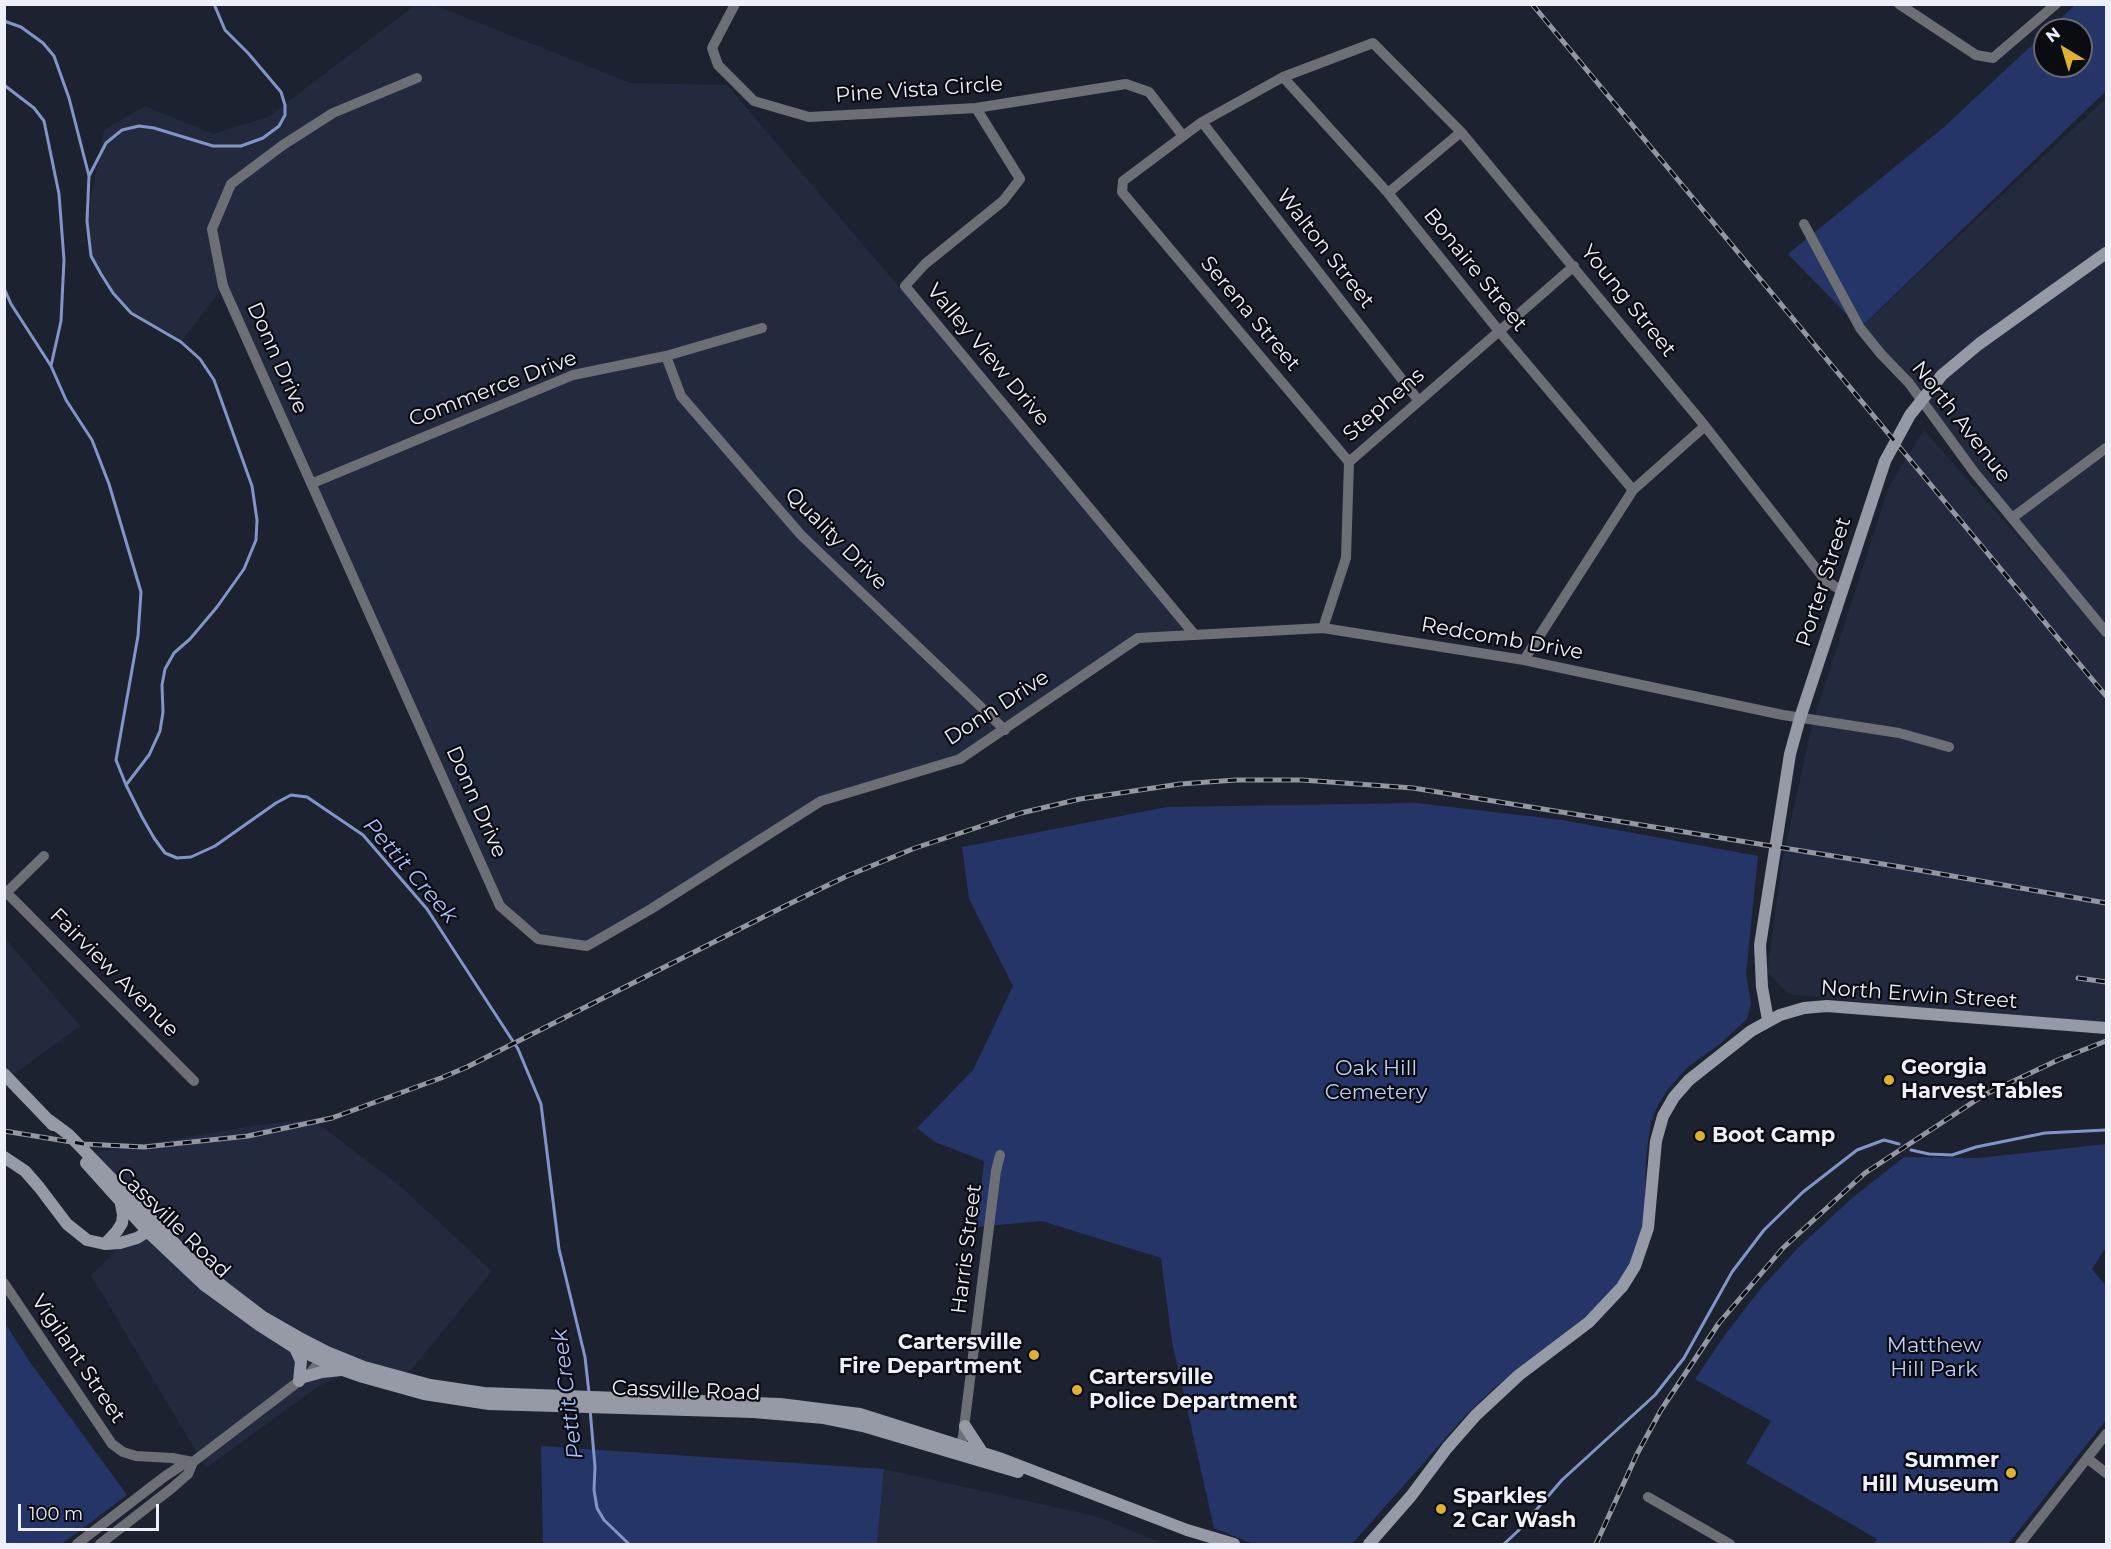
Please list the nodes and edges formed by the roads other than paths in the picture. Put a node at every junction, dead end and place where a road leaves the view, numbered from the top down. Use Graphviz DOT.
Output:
graph roads {
  1 [pos="1899,4"];
  2 [pos="2056,4"];
  3 [pos="730,6"];
  4 [pos="1283,77"];
  5 [pos="417,78"];
  6 [pos="976,108"];
  7 [pos="1202,122"];
  8 [pos="1461,132"];
  9 [pos="1183,136"];
  10 [pos="1388,193"];
  11 [pos="1804,224"];
  12 [pos="2106,253"];
  13 [pos="1574,266"];
  14 [pos="762,328"];
  15 [pos="1499,332"];
  16 [pos="666,356"];
  17 [pos="1418,400"];
  18 [pos="1919,402"];
  19 [pos="1705,426"];
  20 [pos="2106,448"];
  21 [pos="1349,462"];
  22 [pos="312,483"];
  23 [pos="1633,490"];
  24 [pos="2012,518"];
  25 [pos="1842,591"];
  26 [pos="1323,628"];
  27 [pos="2106,632"];
  28 [pos="1194,634"];
  29 [pos="1524,660"];
  30 [pos="1800,718"];
  31 [pos="1005,730"];
  32 [pos="1950,747"];
  33 [pos="44,856"];
  34 [pos="5,893"];
  35 [pos="1768,1020"];
  36 [pos="2106,1028"];
  37 [pos="4,1074"];
  38 [pos="194,1081"];
  39 [pos="49,1120"];
  40 [pos="1000,1155"];
  41 [pos="4,1157"];
  42 [pos="120,1203"];
  43 [pos="152,1229"];
  44 [pos="105,1244"];
  45 [pos="4,1283"];
  46 [pos="295,1348"];
  47 [pos="324,1356"];
  48 [pos="343,1370"];
  49 [pos="301,1379"];
  50 [pos="511,1400"];
  51 [pos="965,1426"];
  52 [pos="2106,1434"];
  53 [pos="960,1450"];
  54 [pos="983,1453"];
  55 [pos="2087,1458"];
  56 [pos="194,1462"];
  57 [pos="2106,1473"];
  58 [pos="1053,1480"];
  59 [pos="1648,1497"];
  60 [pos="1187,1530"];
  61 [pos="77,1545"];
  62 [pos="100,1545"];
  63 [pos="1214,1545"];
  64 [pos="1234,1545"];
  65 [pos="1369,1545"];
  66 [pos="1730,1545"];
  67 [pos="2020,1545"];
  1 -- 2 [label="street"];
  3 -- 6 [label="street, Pine Vista Circle"];
  4 -- 7 [label="street"];
  4 -- 8 [label="street, Young Street"];
  4 -- 10 [label="street, Bonaire Street"];
  5 -- 22 [label="street, Donn Drive"];
  6 -- 9 [label="street, Pine Vista Circle"];
  6 -- 28 [label="street, Valley View Drive"];
  7 -- 9 [label="street"];
  7 -- 17 [label="street, Walton Street"];
  8 -- 10 [label="street"];
  8 -- 13 [label="street, Young Street"];
  9 -- 21 [label="street, Serena Street"];
  10 -- 15 [label="street, Bonaire Street"];
  11 -- 18 [label="street, North Avenue"];
  12 -- 18 [label="main road, Porter Street"];
  13 -- 15 [label="street, Stephens"];
  13 -- 19 [label="street, Young Street"];
  14 -- 16 [label="street, Commerce Drive"];
  15 -- 17 [label="street, Stephens"];
  15 -- 23 [label="street, Bonaire Street"];
  16 -- 22 [label="street, Commerce Drive"];
  16 -- 31 [label="street, Quality Drive"];
  17 -- 21 [label="street, Stephens"];
  18 -- 24 [label="street, North Avenue"];
  18 -- 25 [label="main road, Porter Street"];
  19 -- 23 [label="street"];
  19 -- 25 [label="street, Young Street"];
  20 -- 24 [label="street"];
  21 -- 26 [label="street, Stephens"];
  22 -- 31 [label="street, Donn Drive"];
  23 -- 29 [label="street"];
  24 -- 27 [label="street, North Avenue"];
  25 -- 30 [label="main road, Porter Street"];
  26 -- 28 [label="street, Redcomb Drive"];
  26 -- 29 [label="street, Redcomb Drive"];
  28 -- 31 [label="street, Donn Drive"];
  29 -- 30 [label="street, Redcomb Drive"];
  30 -- 32 [label="street, Redcomb Drive"];
  30 -- 35 [label="main road, Porter Street"];
  33 -- 34 [label="street"];
  34 -- 38 [label="street, Fairview Avenue"];
  35 -- 36 [label="main road, North Erwin Street"];
  35 -- 65 [label="main road, North Erwin Street"];
  37 -- 39 [label="main road, Cassville Road"];
  39 -- 42 [label="main road, Cassville Road"];
  39 -- 43 [label="main road, Cassville Road"];
  40 -- 51 [label="street, Harris Street"];
  41 -- 44 [label="main road"];
  42 -- 43 [label="main road, Cassville Road"];
  42 -- 44 [label="main road"];
  43 -- 44 [label="main road"];
  43 -- 46 [label="main road, Cassville Road"];
  43 -- 47 [label="main road, Cassville Road"];
  45 -- 56 [label="street, Vigilant Street"];
  46 -- 47 [label="main road, Cassville Road"];
  46 -- 49 [label="main road"];
  47 -- 48 [label="main road, Cassville Road"];
  47 -- 49 [label="street"];
  47 -- 50 [label="main road, Cassville Road"];
  48 -- 49 [label="main road"];
  48 -- 50 [label="main road, Cassville Road"];
  49 -- 56 [label="street"];
  50 -- 53 [label="main road, Cassville Road"];
  51 -- 53 [label="street, Harris Street"];
  51 -- 54 [label="main road"];
  52 -- 55 [label="street"];
  53 -- 54 [label="main road, Cassville Road"];
  53 -- 58 [label="main road, Cassville Road"];
  54 -- 58 [label="main road, Cassville Road"];
  55 -- 57 [label="street"];
  55 -- 67 [label="street"];
  56 -- 61 [label="street"];
  56 -- 62 [label="street"];
  58 -- 60 [label="main road, Cassville Road"];
  59 -- 66 [label="street"];
  60 -- 63 [label="main road, Cassville Road"];
  60 -- 64 [label="main road, Cassville Road"];
}
